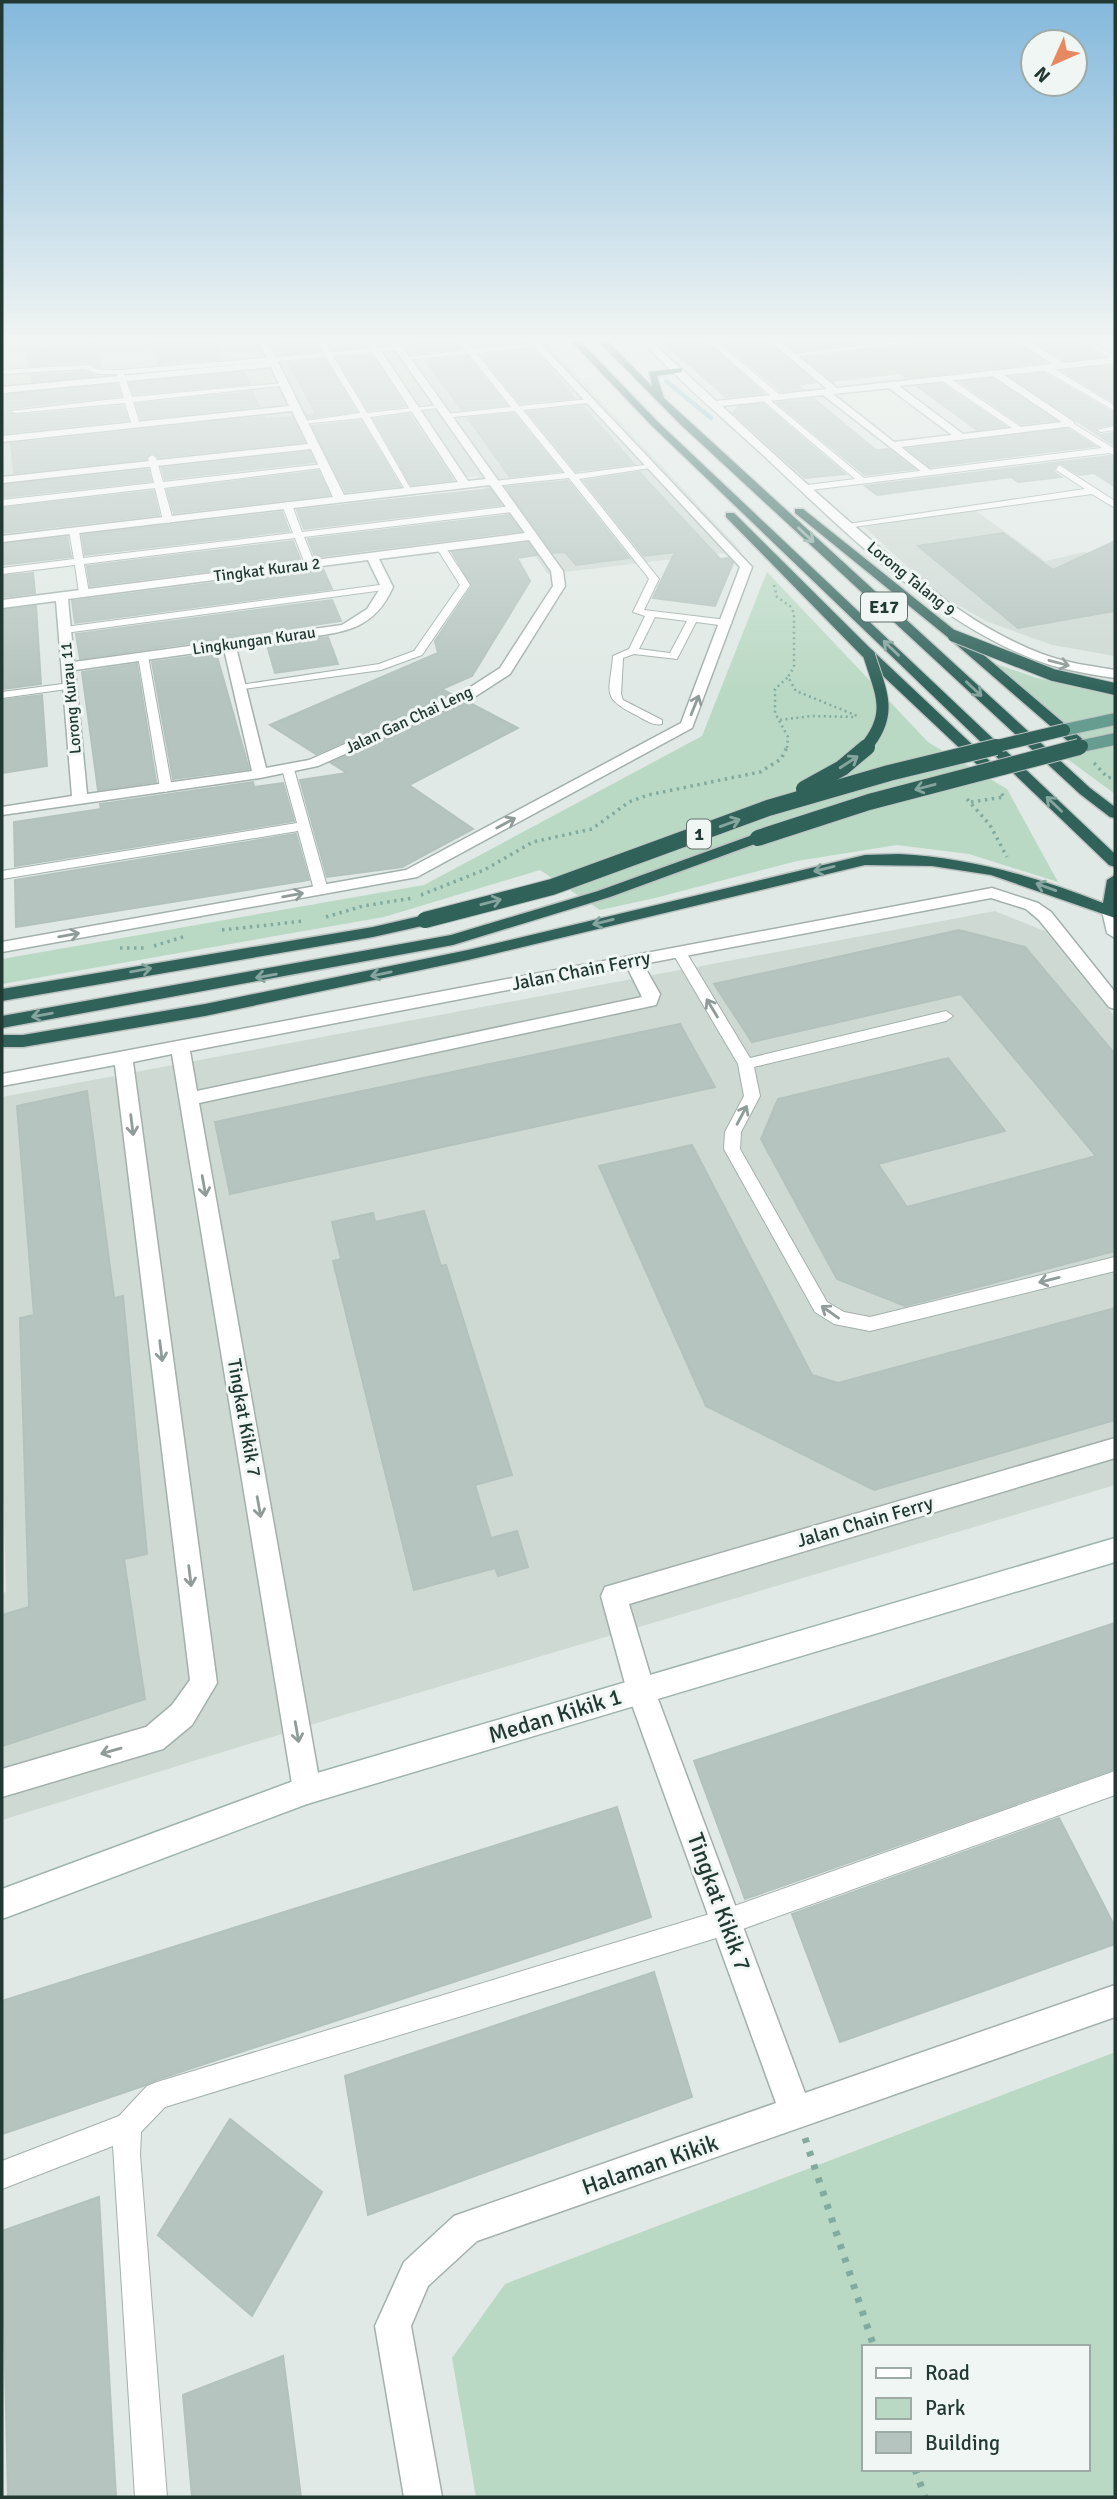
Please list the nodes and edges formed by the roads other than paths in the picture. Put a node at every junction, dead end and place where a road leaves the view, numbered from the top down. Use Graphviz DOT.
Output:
graph roads {
  1 [pos="170,459"];
  2 [pos="320,459"];
  3 [pos="391,459"];
  4 [pos="448,459"];
  5 [pos="476,459"];
  6 [pos="558,459"];
  7 [pos="644,459"];
  8 [pos="678,459"];
  9 [pos="690,459"];
  10 [pos="723,459"];
  11 [pos="735,459"];
  12 [pos="772,459"];
  13 [pos="836,459"];
  14 [pos="910,459"];
  15 [pos="1045,459"];
  16 [pos="153,460"];
  17 [pos="324,467"];
  18 [pos="652,467"];
  19 [pos="1059,468"];
  20 [pos="926,472"];
  21 [pos="572,476"];
  22 [pos="2,480"];
  23 [pos="861,480"];
  24 [pos="494,483"];
  25 [pos="465,484"];
  26 [pos="159,486"];
  27 [pos="705,488"];
  28 [pos="803,488"];
  29 [pos="410,491"];
  30 [pos="1093,491"];
  31 [pos="340,499"];
  32 [pos="2,503"];
  33 [pos="287,505"];
  34 [pos="1115,505"];
  35 [pos="722,506"];
  36 [pos="512,509"];
  37 [pos="168,520"];
  38 [pos="846,525"];
  39 [pos="74,531"];
  40 [pos="299,535"];
  41 [pos="531,536"];
  42 [pos="2,539"];
  43 [pos="441,547"];
  44 [pos="372,556"];
  45 [pos="79,562"];
  46 [pos="310,564"];
  47 [pos="2,571"];
  48 [pos="387,587"];
  49 [pos="84,593"];
  50 [pos="62,596"];
  51 [pos="2,604"];
  52 [pos="651,614"];
  53 [pos="693,619"];
  54 [pos="727,623"];
  55 [pos="65,630"];
  56 [pos="954,636"];
  57 [pos="229,645"];
  58 [pos="633,651"];
  59 [pos="869,655"];
  60 [pos="143,656"];
  61 [pos="68,667"];
  62 [pos="1115,674"];
  63 [pos="70,686"];
  64 [pos="240,688"];
  65 [pos="1115,688"];
  66 [pos="2,695"];
  67 [pos="1115,719"];
  68 [pos="658,722"];
  69 [pos="1065,730"];
  70 [pos="1115,739"];
  71 [pos="1082,746"];
  72 [pos="974,753"];
  73 [pos="289,769"];
  74 [pos="991,770"];
  75 [pos="260,774"];
  76 [pos="166,788"];
  77 [pos="80,800"];
  78 [pos="768,808"];
  79 [pos="2,811"];
  80 [pos="1115,814"];
  81 [pos="304,826"];
  82 [pos="1115,862"];
  83 [pos="2,875"];
  84 [pos="1115,880"];
  85 [pos="321,890"];
  86 [pos="1113,912"];
  87 [pos="1115,933"];
  88 [pos="2,947"];
  89 [pos="678,952"];
  90 [pos="632,961"];
  91 [pos="2,995"];
  92 [pos="1115,1003"];
  93 [pos="946,1016"];
  94 [pos="2,1022"];
  95 [pos="2,1041"];
  96 [pos="180,1047"];
  97 [pos="123,1057"];
  98 [pos="746,1064"];
  99 [pos="2,1080"];
  100 [pos="189,1099"];
  101 [pos="1115,1264"];
  102 [pos="1115,1448"];
  103 [pos="1115,1550"];
  104 [pos="614,1596"];
  105 [pos="641,1691"];
  106 [pos="2,1783"];
  107 [pos="1115,1783"];
  108 [pos="307,1790"];
  109 [pos="2,1904"];
  110 [pos="726,1922"];
  111 [pos="1115,2001"];
  112 [pos="796,2114"];
  113 [pos="128,2126"];
  114 [pos="2,2175"];
  115 [pos="151,2497"];
  116 [pos="423,2497"];
  1 -- 16 [label="street"];
  2 -- 17 [label="street"];
  3 -- 29 [label="lane"];
  4 -- 25 [label="street"];
  5 -- 24 [label="street, Jalan Gan Chai Leng"];
  6 -- 21 [label="lane"];
  7 -- 18 [label="street"];
  8 -- 27 [label="highway"];
  82 -- 9 [label="highway, E17, one-way"];
  10 -- 80 [label="highway, E17, one-way"];
  11 -- 56 [label="highway"];
  12 -- 28 [label="street, Lorong Talang 9"];
  13 -- 23 [label="lane"];
  14 -- 20 [label="street"];
  15 -- 20 [label="lane"];
  16 -- 22 [label="street"];
  16 -- 26 [label="lane"];
  17 -- 26 [label="lane"];
  17 -- 31 [label="street"];
  18 -- 21 [label="lane"];
  18 -- 54 [label="street"];
  19 -- 30 [label="lane"];
  20 -- 23 [label="lane"];
  21 -- 24 [label="lane"];
  21 -- 52 [label="lane"];
  23 -- 28 [label="lane"];
  24 -- 25 [label="street"];
  24 -- 36 [label="street, Jalan Gan Chai Leng"];
  25 -- 29 [label="street"];
  26 -- 32 [label="lane"];
  26 -- 37 [label="lane"];
  28 -- 38 [label="street, Lorong Talang 9"];
  29 -- 31 [label="street"];
  30 -- 34 [label="lane"];
  30 -- 38 [label="lane"];
  31 -- 33 [label="street"];
  33 -- 37 [label="street"];
  33 -- 40 [label="lane"];
  35 -- 59 [label="highway"];
  36 -- 40 [label="lane"];
  36 -- 41 [label="street, Jalan Gan Chai Leng"];
  37 -- 39 [label="street"];
  38 -- 62 [label="street, Lorong Talang 9, one-way"];
  39 -- 42 [label="street"];
  39 -- 45 [label="lane"];
  40 -- 45 [label="lane"];
  40 -- 46 [label="lane"];
  41 -- 43 [label="street, Tingkat Kurau 2"];
  41 -- 73 [label="street, Jalan Gan Chai Leng"];
  43 -- 44 [label="street, Tingkat Kurau 2"];
  43 -- 64 [label="lane"];
  44 -- 46 [label="street, Tingkat Kurau 2"];
  44 -- 48 [label="street"];
  45 -- 47 [label="lane"];
  45 -- 49 [label="lane"];
  46 -- 49 [label="street, Tingkat Kurau 2"];
  48 -- 55 [label="lane"];
  48 -- 57 [label="street, Lingkungan Kurau"];
  49 -- 50 [label="street, Tingkat Kurau 2"];
  50 -- 51 [label="street, Tingkat Kurau 2"];
  50 -- 55 [label="street, Lorong Kurau 11"];
  52 -- 53 [label="lane"];
  52 -- 58 [label="lane"];
  53 -- 54 [label="lane"];
  53 -- 58 [label="lane"];
  85 -- 54 [label="street, one-way"];
  55 -- 61 [label="street, Lorong Kurau 11"];
  56 -- 65 [label="highway, bridge"];
  56 -- 69 [label="highway, bridge"];
  57 -- 60 [label="street, Lingkungan Kurau"];
  57 -- 64 [label="street"];
  58 -- 68 [label="lane"];
  59 -- 72 [label="highway, bridge"];
  78 -- 59 [label="highway, one-way, bridge"];
  60 -- 61 [label="street, Lingkungan Kurau"];
  60 -- 76 [label="lane"];
  61 -- 63 [label="street, Lorong Kurau 11"];
  63 -- 66 [label="lane"];
  63 -- 77 [label="street, Lorong Kurau 11"];
  64 -- 75 [label="street"];
  67 -- 69 [label="main road, bridge"];
  69 -- 71 [label="highway, bridge"];
  69 -- 72 [label="highway, 1, bridge"];
  70 -- 71 [label="main road, bridge"];
  71 -- 74 [label="highway, 1, bridge"];
  72 -- 74 [label="highway"];
  72 -- 78 [label="highway, 1, bridge"];
  73 -- 75 [label="street, Jalan Gan Chai Leng"];
  73 -- 81 [label="lane"];
  74 -- 94 [label="highway, 1, one-way, bridge"];
  75 -- 76 [label="street, Jalan Gan Chai Leng"];
  76 -- 77 [label="street, Jalan Gan Chai Leng"];
  77 -- 79 [label="street, Jalan Gan Chai Leng"];
  91 -- 78 [label="highway, 1, one-way, bridge"];
  81 -- 83 [label="lane"];
  81 -- 85 [label="lane"];
  84 -- 86 [label="highway"];
  88 -- 85 [label="street, one-way"];
  86 -- 87 [label="street"];
  86 -- 95 [label="highway, one-way"];
  89 -- 90 [label="street, Jalan Chain Ferry"];
  89 -- 92 [label="street, Jalan Chain Ferry"];
  98 -- 89 [label="lane, one-way"];
  90 -- 96 [label="street, Jalan Chain Ferry"];
  90 -- 100 [label="street"];
  93 -- 98 [label="lane"];
  96 -- 97 [label="street, Jalan Chain Ferry"];
  96 -- 100 [label="street, Tingkat Kikik 7"];
  97 -- 99 [label="street, Jalan Chain Ferry"];
  97 -- 106 [label="street, one-way"];
  101 -- 98 [label="lane, one-way"];
  100 -- 108 [label="street, Tingkat Kikik 7, one-way"];
  102 -- 104 [label="street, Jalan Chain Ferry"];
  103 -- 105 [label="street, Medan Kikik 1"];
  104 -- 105 [label="street, Tingkat Kikik 7"];
  105 -- 108 [label="street, Medan Kikik 1"];
  105 -- 110 [label="street, Tingkat Kikik 7"];
  107 -- 110 [label="lane"];
  108 -- 109 [label="street, Medan Kikik 1"];
  110 -- 112 [label="street, Tingkat Kikik 7"];
  110 -- 113 [label="lane"];
  111 -- 112 [label="street, Halaman Kikik"];
  112 -- 116 [label="street, Halaman Kikik"];
  113 -- 114 [label="lane"];
  113 -- 115 [label="lane"];
}
